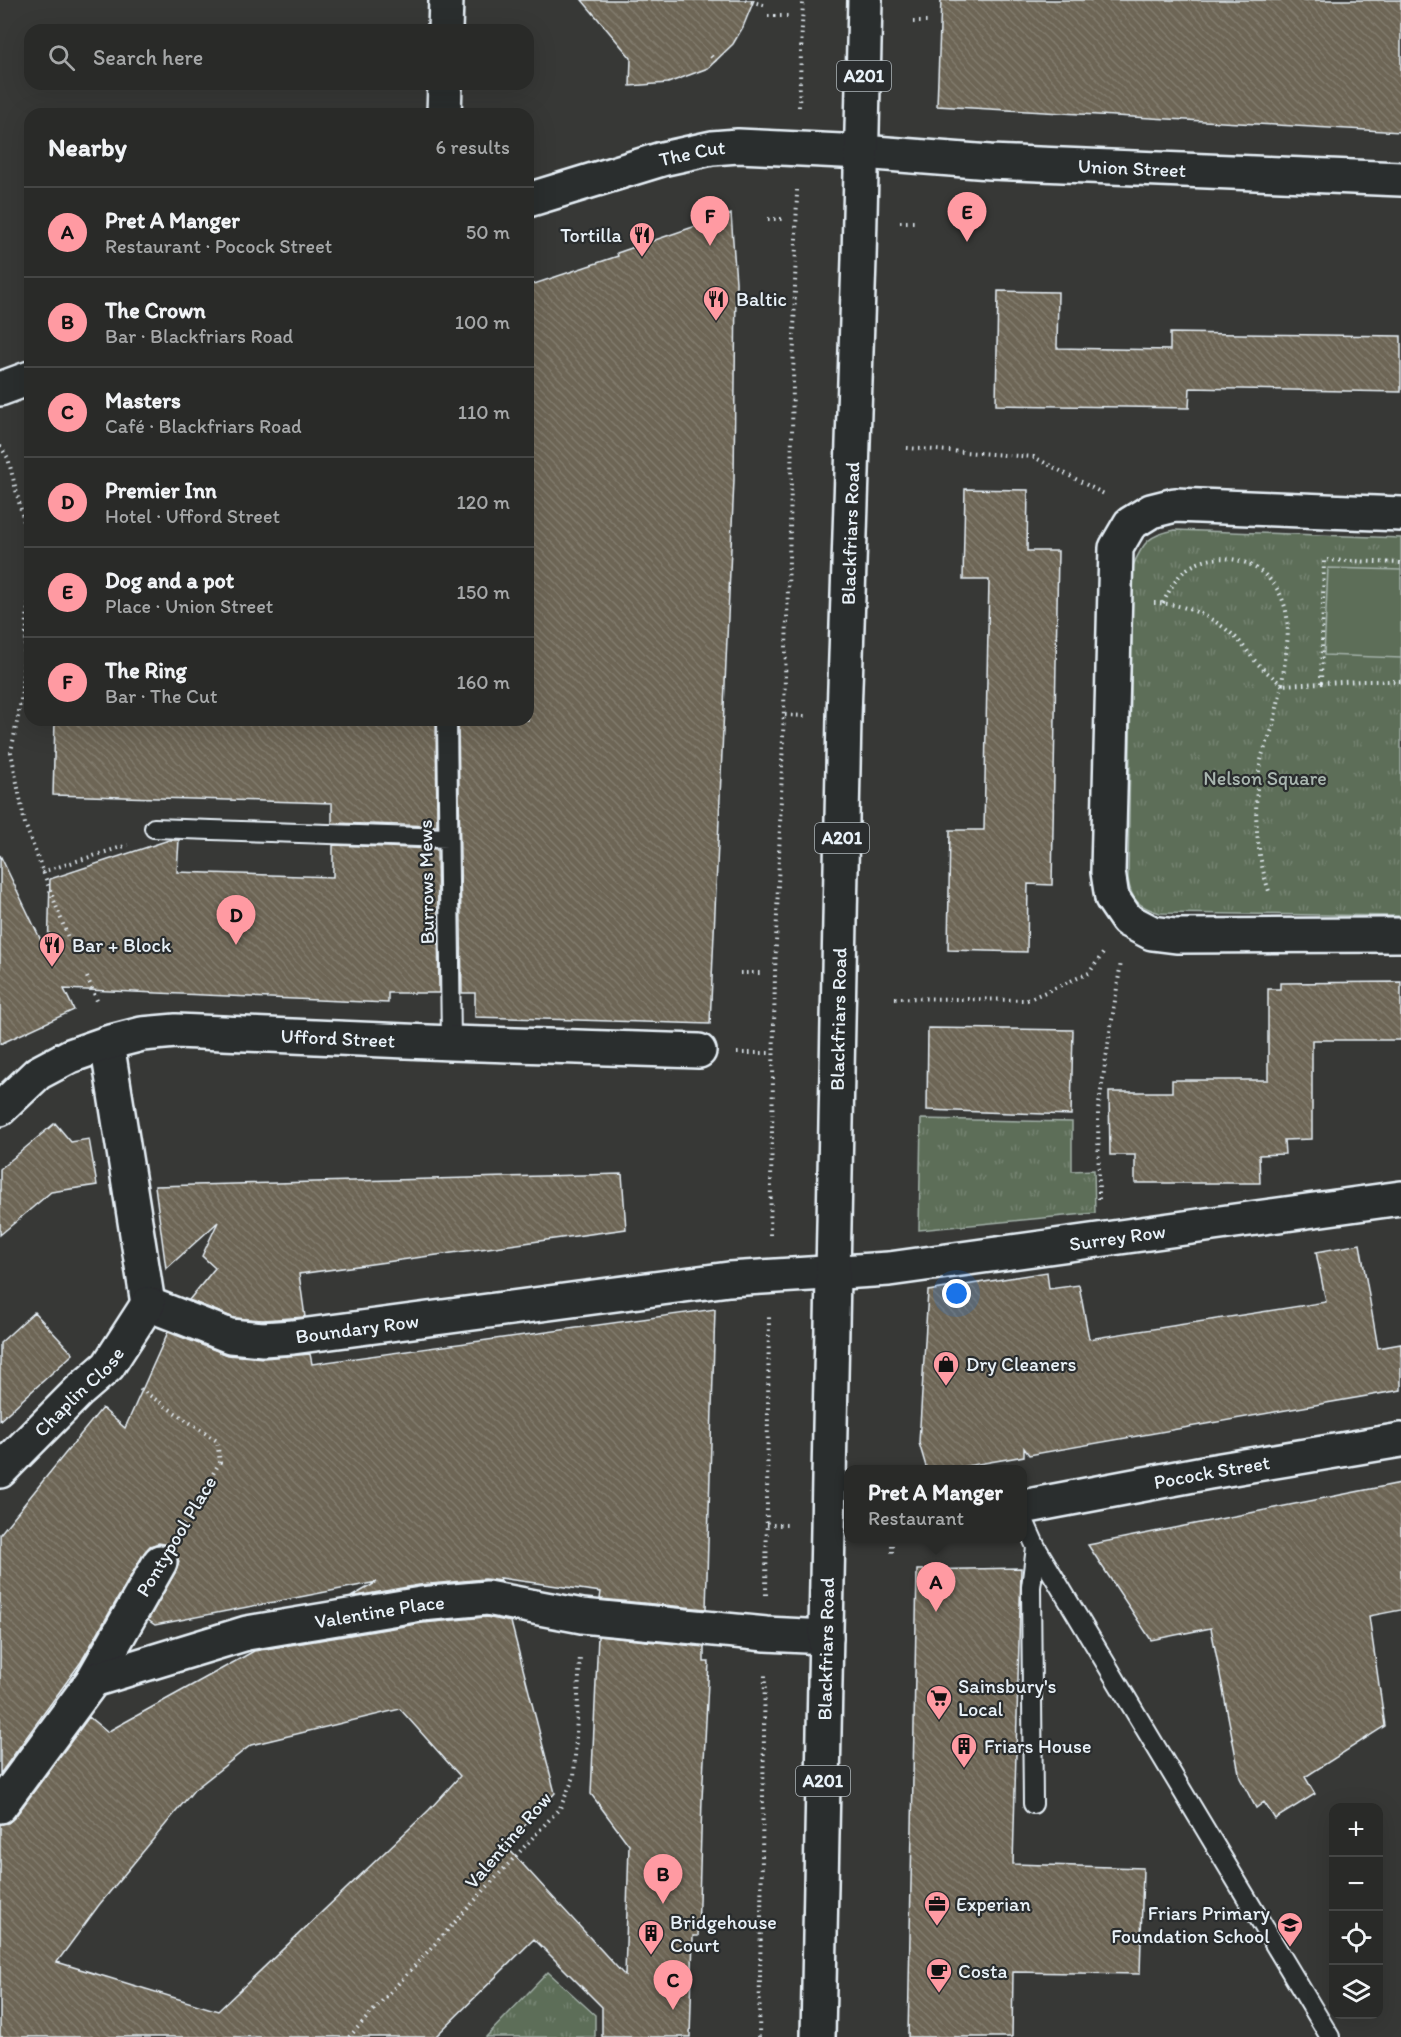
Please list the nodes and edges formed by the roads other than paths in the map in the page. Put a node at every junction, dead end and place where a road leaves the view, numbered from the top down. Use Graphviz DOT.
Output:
graph roads {
  1 [pos="446,0"];
  2 [pos="865,0"];
  3 [pos="446,24"];
  4 [pos="445,90"];
  5 [pos="444,108"];
  6 [pos="862,152"];
  7 [pos="1401,179"];
  8 [pos="534,198"];
  9 [pos="24,380"];
  10 [pos="0,389"];
  11 [pos="1401,514"];
  12 [pos="447,726"];
  13 [pos="154,828"];
  14 [pos="447,838"];
  15 [pos="1401,935"];
  16 [pos="107,1043"];
  17 [pos="451,1043"];
  18 [pos="699,1051"];
  19 [pos="0,1109"];
  20 [pos="1401,1198"];
  21 [pos="834,1273"];
  22 [pos="148,1304"];
  23 [pos="1401,1440"];
  24 [pos="0,1470"];
  25 [pos="1027,1506"];
  26 [pos="839,1524"];
  27 [pos="1027,1527"];
  28 [pos="1036,1547"];
  29 [pos="160,1562"];
  30 [pos="826,1637"];
  31 [pos="93,1680"];
  32 [pos="1033,1804"];
  33 [pos="0,1806"];
  34 [pos="818,2037"];
  35 [pos="1330,2037"];
  1 -- 3 [label="street"];
  2 -- 6 [label="street, Blackfriars Road / A201"];
  4 -- 5 [label="street"];
  6 -- 7 [label="street, Union Street"];
  6 -- 8 [label="street, The Cut"];
  6 -- 21 [label="street, Blackfriars Road / A201"];
  9 -- 10 [label="street"];
  11 -- 15 [label="street"];
  12 -- 14 [label="lane, Burrows Mews"];
  13 -- 14 [label="lane"];
  14 -- 17 [label="lane, Burrows Mews"];
  16 -- 17 [label="street, Ufford Street"];
  16 -- 19 [label="street, Ufford Street"];
  16 -- 22 [label="street"];
  17 -- 18 [label="street, Ufford Street"];
  20 -- 21 [label="street, Surrey Row"];
  21 -- 22 [label="street, Boundary Row"];
  21 -- 26 [label="street, Blackfriars Road / A201"];
  22 -- 24 [label="street, Chaplin Close"];
  23 -- 25 [label="street, Pocock Street"];
  26 -- 30 [label="street, Blackfriars Road / A201"];
  27 -- 28 [label="lane"];
  28 -- 32 [label="lane"];
  28 -- 35 [label="lane"];
  29 -- 31 [label="street, Pontypool Place"];
  30 -- 31 [label="street, Valentine Place"];
  30 -- 34 [label="street, Blackfriars Road / A201"];
  31 -- 33 [label="street"];
}
